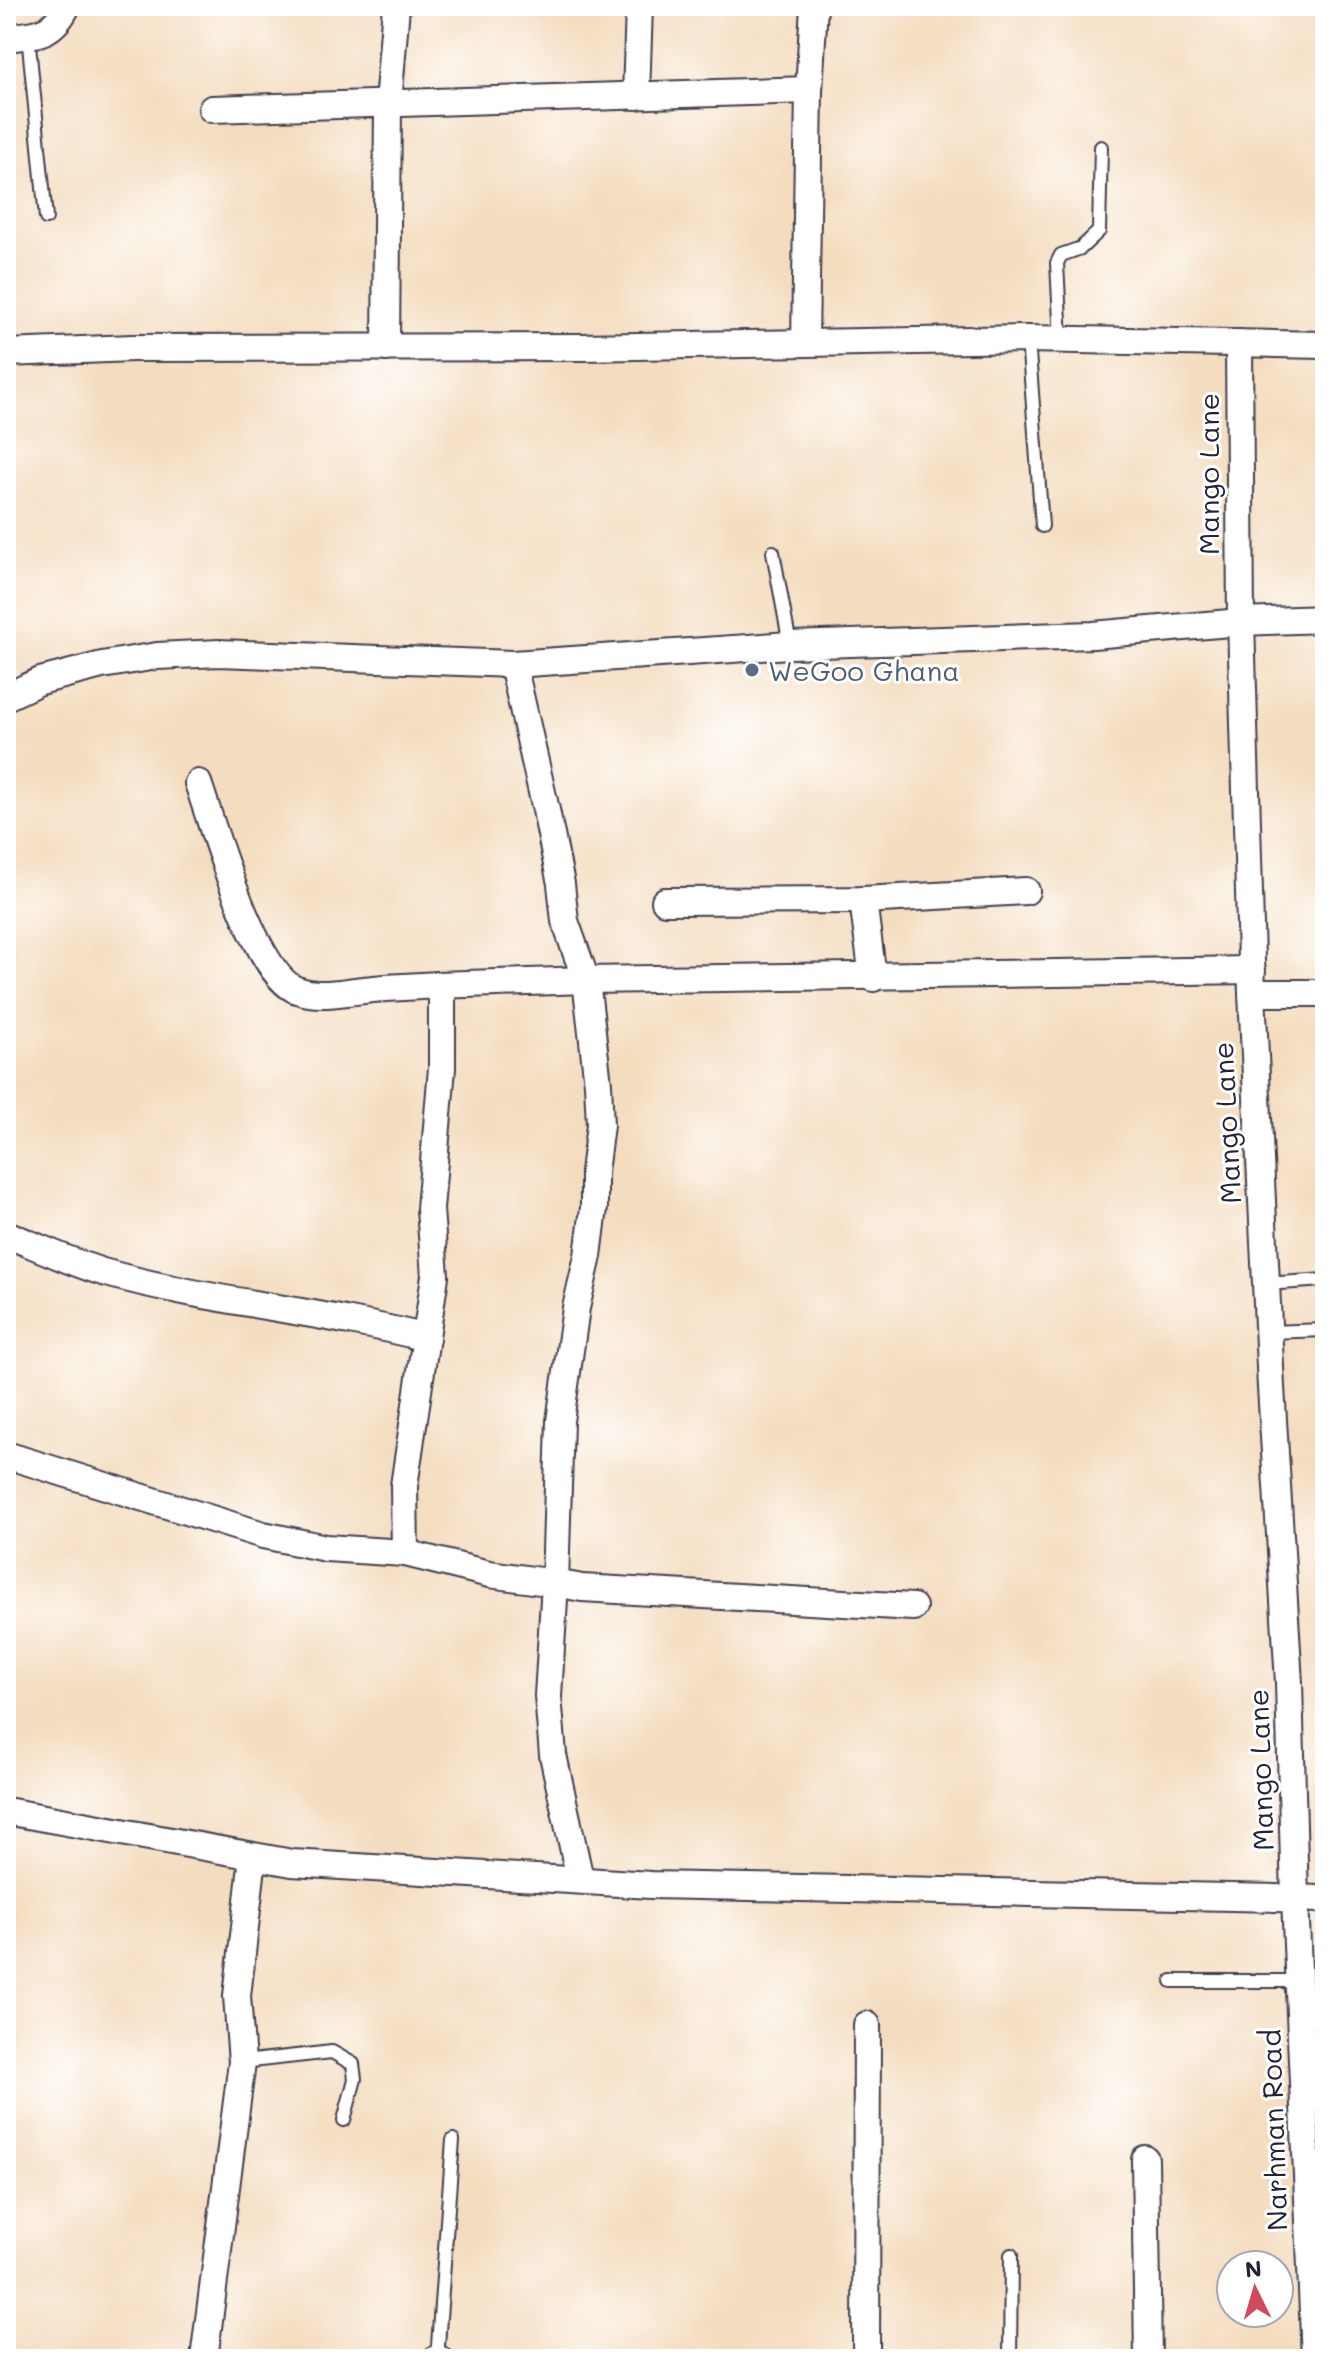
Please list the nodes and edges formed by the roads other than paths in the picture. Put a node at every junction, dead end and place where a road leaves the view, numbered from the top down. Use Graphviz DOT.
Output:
graph roads {
  1 [pos="67,6"];
  2 [pos="396,6"];
  3 [pos="639,6"];
  4 [pos="814,6"];
  5 [pos="17,36"];
  6 [pos="809,90"];
  7 [pos="636,96"];
  8 [pos="388,104"];
  9 [pos="212,109"];
  10 [pos="1101,147"];
  11 [pos="46,218"];
  12 [pos="1028,339"];
  13 [pos="1061,340"];
  14 [pos="805,343"];
  15 [pos="1239,343"];
  16 [pos="1325,345"];
  17 [pos="386,348"];
  18 [pos="6,353"];
  19 [pos="1042,526"];
  20 [pos="773,552"];
  21 [pos="1325,619"];
  22 [pos="1241,622"];
  23 [pos="790,645"];
  24 [pos="513,664"];
  25 [pos="6,697"];
  26 [pos="198,783"];
  27 [pos="1026,891"];
  28 [pos="863,900"];
  29 [pos="665,901"];
  30 [pos="873,978"];
  31 [pos="586,980"];
  32 [pos="1252,981"];
  33 [pos="437,985"];
  34 [pos="1325,993"];
  35 [pos="6,1234"];
  36 [pos="1325,1280"];
  37 [pos="1265,1284"];
  38 [pos="1325,1330"];
  39 [pos="1269,1332"];
  40 [pos="426,1338"];
  41 [pos="6,1455"];
  42 [pos="405,1553"];
  43 [pos="555,1583"];
  44 [pos="913,1607"];
  45 [pos="6,1811"];
  46 [pos="253,1857"];
  47 [pos="580,1879"];
  48 [pos="1295,1899"];
  49 [pos="1325,1899"];
  50 [pos="1172,1981"];
  51 [pos="1299,1981"];
  52 [pos="867,2025"];
  53 [pos="242,2062"];
  54 [pos="344,2120"];
  55 [pos="453,2140"];
  56 [pos="1145,2159"];
  57 [pos="1011,2255"];
  58 [pos="204,2359"];
  59 [pos="437,2359"];
  60 [pos="866,2359"];
  61 [pos="1010,2359"];
  62 [pos="1148,2359"];
  63 [pos="1315,2359"];
  1 -- 5 [label="street"];
  2 -- 8 [label="street"];
  3 -- 7 [label="street"];
  4 -- 6 [label="street"];
  5 -- 11 [label="lane"];
  6 -- 7 [label="street"];
  6 -- 14 [label="street"];
  7 -- 8 [label="street"];
  8 -- 9 [label="street"];
  8 -- 17 [label="street"];
  10 -- 13 [label="lane"];
  12 -- 13 [label="street"];
  12 -- 14 [label="street"];
  12 -- 19 [label="lane"];
  13 -- 15 [label="street"];
  14 -- 17 [label="street"];
  15 -- 16 [label="street"];
  15 -- 22 [label="street, Mango Lane"];
  17 -- 18 [label="street"];
  20 -- 23 [label="lane"];
  21 -- 22 [label="street"];
  22 -- 23 [label="street"];
  22 -- 32 [label="street, Mango Lane"];
  23 -- 24 [label="street"];
  24 -- 25 [label="street"];
  24 -- 31 [label="street"];
  26 -- 33 [label="street"];
  27 -- 28 [label="street"];
  28 -- 29 [label="street"];
  28 -- 30 [label="street"];
  30 -- 31 [label="street"];
  30 -- 32 [label="street"];
  31 -- 33 [label="street"];
  31 -- 43 [label="street"];
  32 -- 34 [label="street"];
  32 -- 37 [label="street, Mango Lane"];
  33 -- 40 [label="street"];
  35 -- 40 [label="street"];
  36 -- 37 [label="lane"];
  37 -- 39 [label="street, Mango Lane"];
  38 -- 39 [label="lane"];
  39 -- 48 [label="street, Mango Lane"];
  40 -- 42 [label="street"];
  41 -- 42 [label="street"];
  42 -- 43 [label="street"];
  43 -- 44 [label="street"];
  43 -- 47 [label="street"];
  45 -- 46 [label="street"];
  46 -- 47 [label="street"];
  46 -- 53 [label="street"];
  47 -- 48 [label="street"];
  48 -- 49 [label="street"];
  48 -- 51 [label="street, Narhman Road"];
  50 -- 51 [label="lane"];
  51 -- 63 [label="street, Narhman Road"];
  52 -- 60 [label="street"];
  53 -- 54 [label="lane"];
  53 -- 58 [label="street"];
  55 -- 59 [label="lane"];
  56 -- 62 [label="street"];
  57 -- 61 [label="lane"];
}
